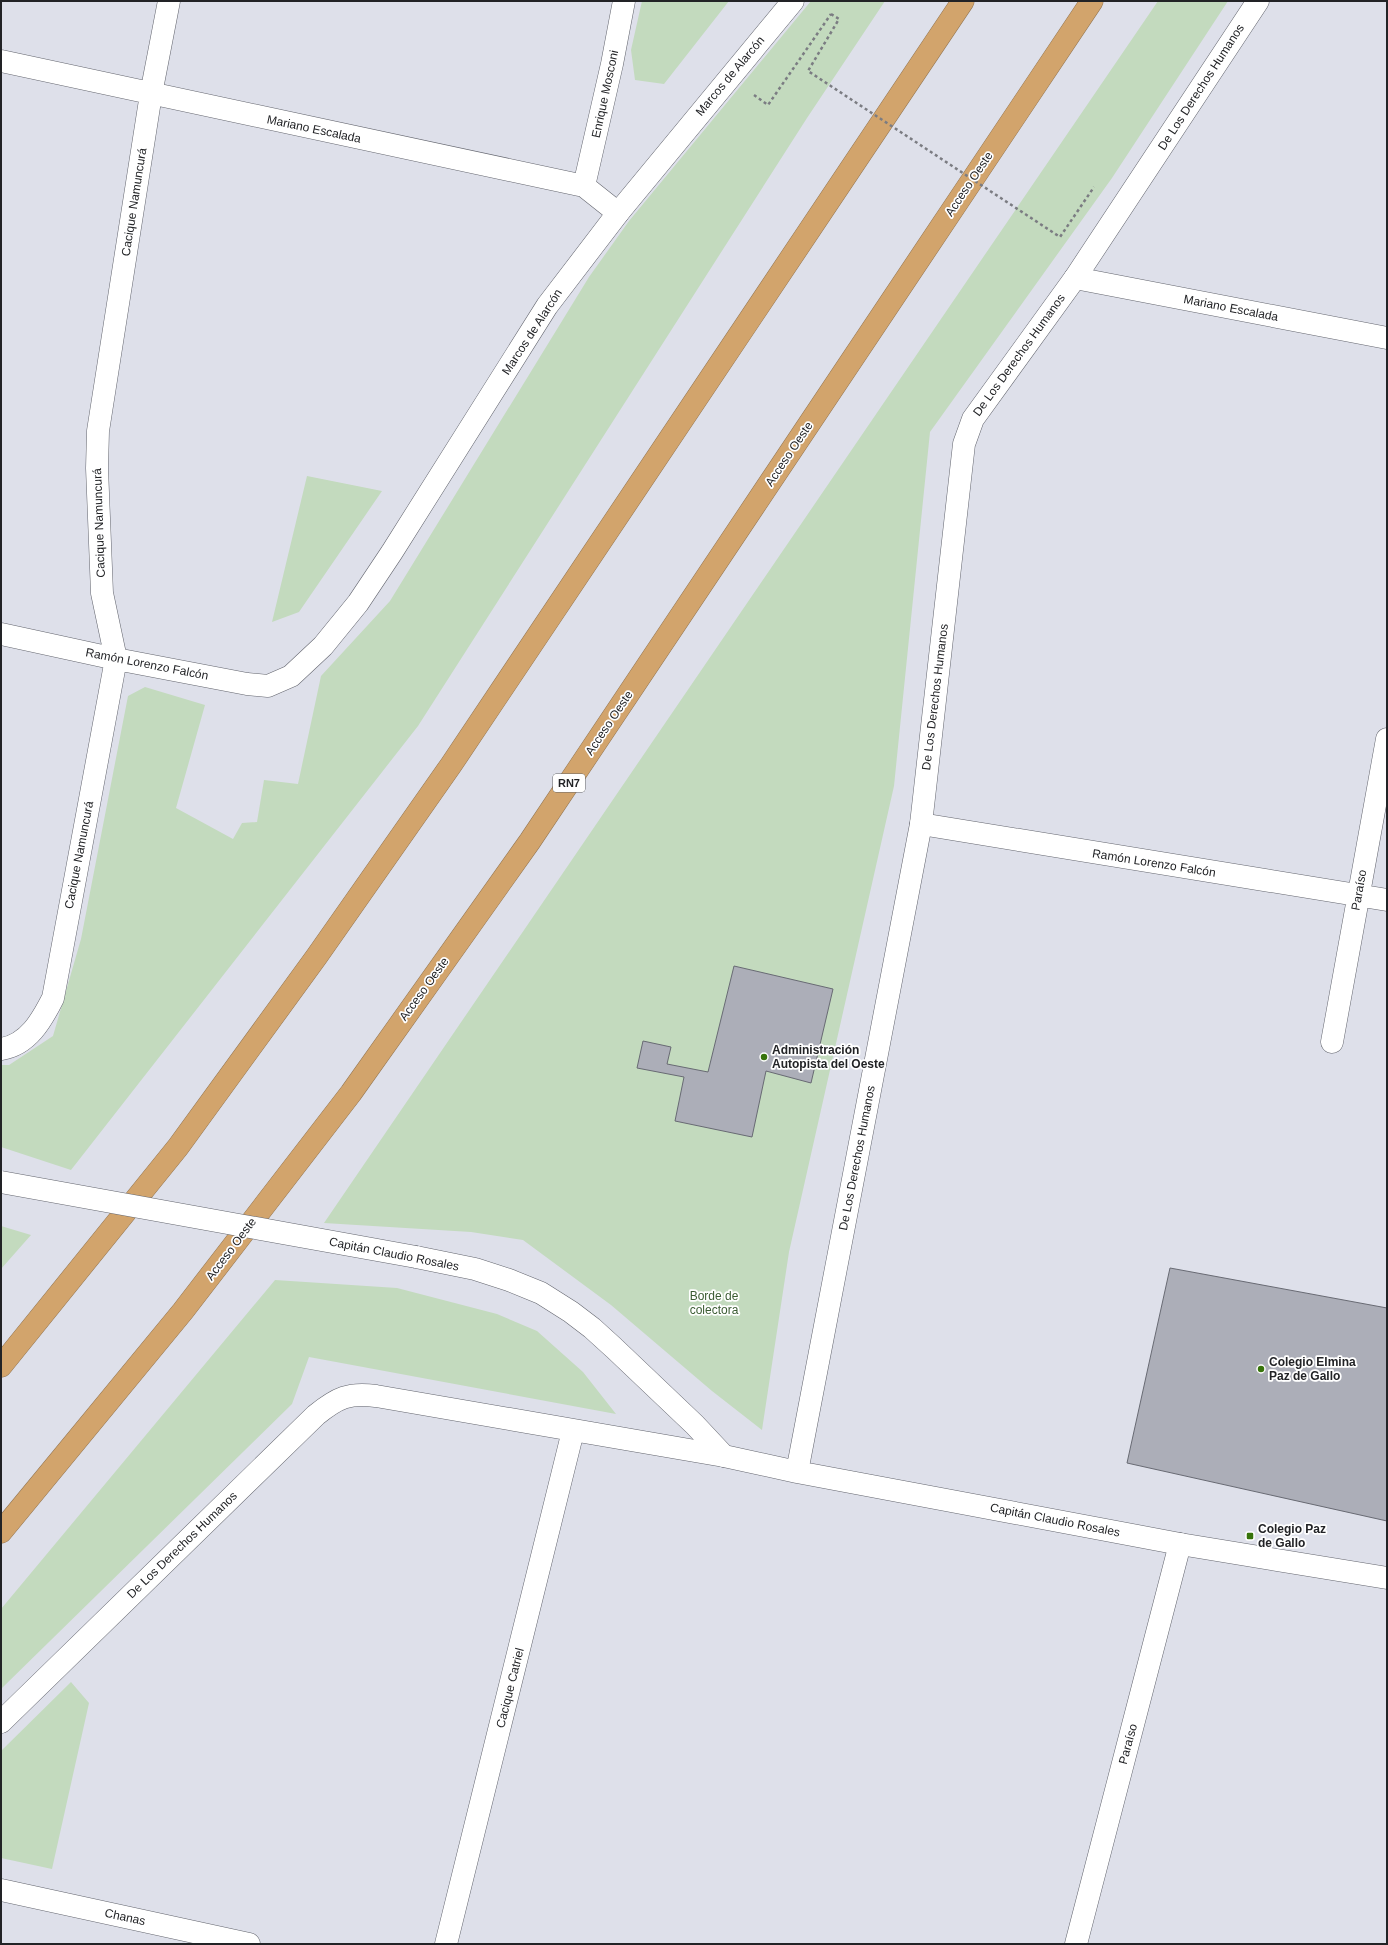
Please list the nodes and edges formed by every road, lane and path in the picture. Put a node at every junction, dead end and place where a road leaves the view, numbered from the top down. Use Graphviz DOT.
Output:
graph roads {
  1 [pos="169,1"];
  2 [pos="624,1"];
  3 [pos="793,1"];
  4 [pos="964,1"];
  5 [pos="1092,1"];
  6 [pos="1258,1"];
  7 [pos="1,62"];
  8 [pos="730,76"];
  9 [pos="151,94"];
  10 [pos="584,186"];
  11 [pos="1094,187"];
  12 [pos="618,213"];
  13 [pos="1075,278"];
  14 [pos="1387,338"];
  15 [pos="1,634"];
  16 [pos="116,659"];
  17 [pos="291,676"];
  18 [pos="1387,739"];
  19 [pos="921,824"];
  20 [pos="1358,896"];
  21 [pos="1387,900"];
  22 [pos="1332,1042"];
  23 [pos="1,1049"];
  24 [pos="1,1182"];
  25 [pos="1,1366"];
  26 [pos="376,1396"];
  27 [pos="573,1431"];
  28 [pos="724,1456"];
  29 [pos="797,1472"];
  30 [pos="1,1532"];
  31 [pos="1180,1544"];
  32 [pos="1387,1578"];
  33 [pos="1,1722"];
  34 [pos="1,1890"];
  35 [pos="249,1944"];
  36 [pos="446,1944"];
  37 [pos="1076,1944"];
  1 -- 9 [label="street, Cacique Namuncurá"];
  2 -- 10 [label="street, Enrique Mosconi"];
  3 -- 8 [label="street, Marcos de Alarcón"];
  4 -- 25 [label="highway"];
  5 -- 30 [label="highway, Acceso Oeste / RN7"];
  6 -- 13 [label="street, De Los Derechos Humanos"];
  7 -- 9 [label="street, Mariano Escalada"];
  8 -- 11 [label="path, bridge"];
  8 -- 12 [label="street, Marcos de Alarcón"];
  9 -- 10 [label="street, Mariano Escalada"];
  9 -- 16 [label="street, Cacique Namuncurá"];
  10 -- 12 [label="street, Mariano Escalada"];
  12 -- 17 [label="street, Marcos de Alarcón"];
  13 -- 14 [label="street, Mariano Escalada"];
  13 -- 19 [label="street, De Los Derechos Humanos"];
  15 -- 16 [label="street, Ramón Lorenzo Falcón"];
  16 -- 17 [label="street, Ramón Lorenzo Falcón"];
  16 -- 23 [label="street, Cacique Namuncurá"];
  18 -- 20 [label="street, Paraíso"];
  19 -- 20 [label="street, Ramón Lorenzo Falcón"];
  19 -- 29 [label="street, De Los Derechos Humanos"];
  20 -- 21 [label="street, Ramón Lorenzo Falcón"];
  20 -- 22 [label="street, Paraíso"];
  24 -- 28 [label="street, Capitán Claudio Rosales, bridge"];
  26 -- 27 [label="street, Capitán Claudio Rosales"];
  26 -- 33 [label="street, De Los Derechos Humanos"];
  27 -- 28 [label="street, Capitán Claudio Rosales"];
  27 -- 36 [label="street, Cacique Catriel"];
  28 -- 29 [label="street, Capitán Claudio Rosales"];
  29 -- 31 [label="street, Capitán Claudio Rosales"];
  31 -- 32 [label="street, Capitán Claudio Rosales"];
  31 -- 37 [label="street, Paraíso"];
  34 -- 35 [label="street, Chanas"];
}
